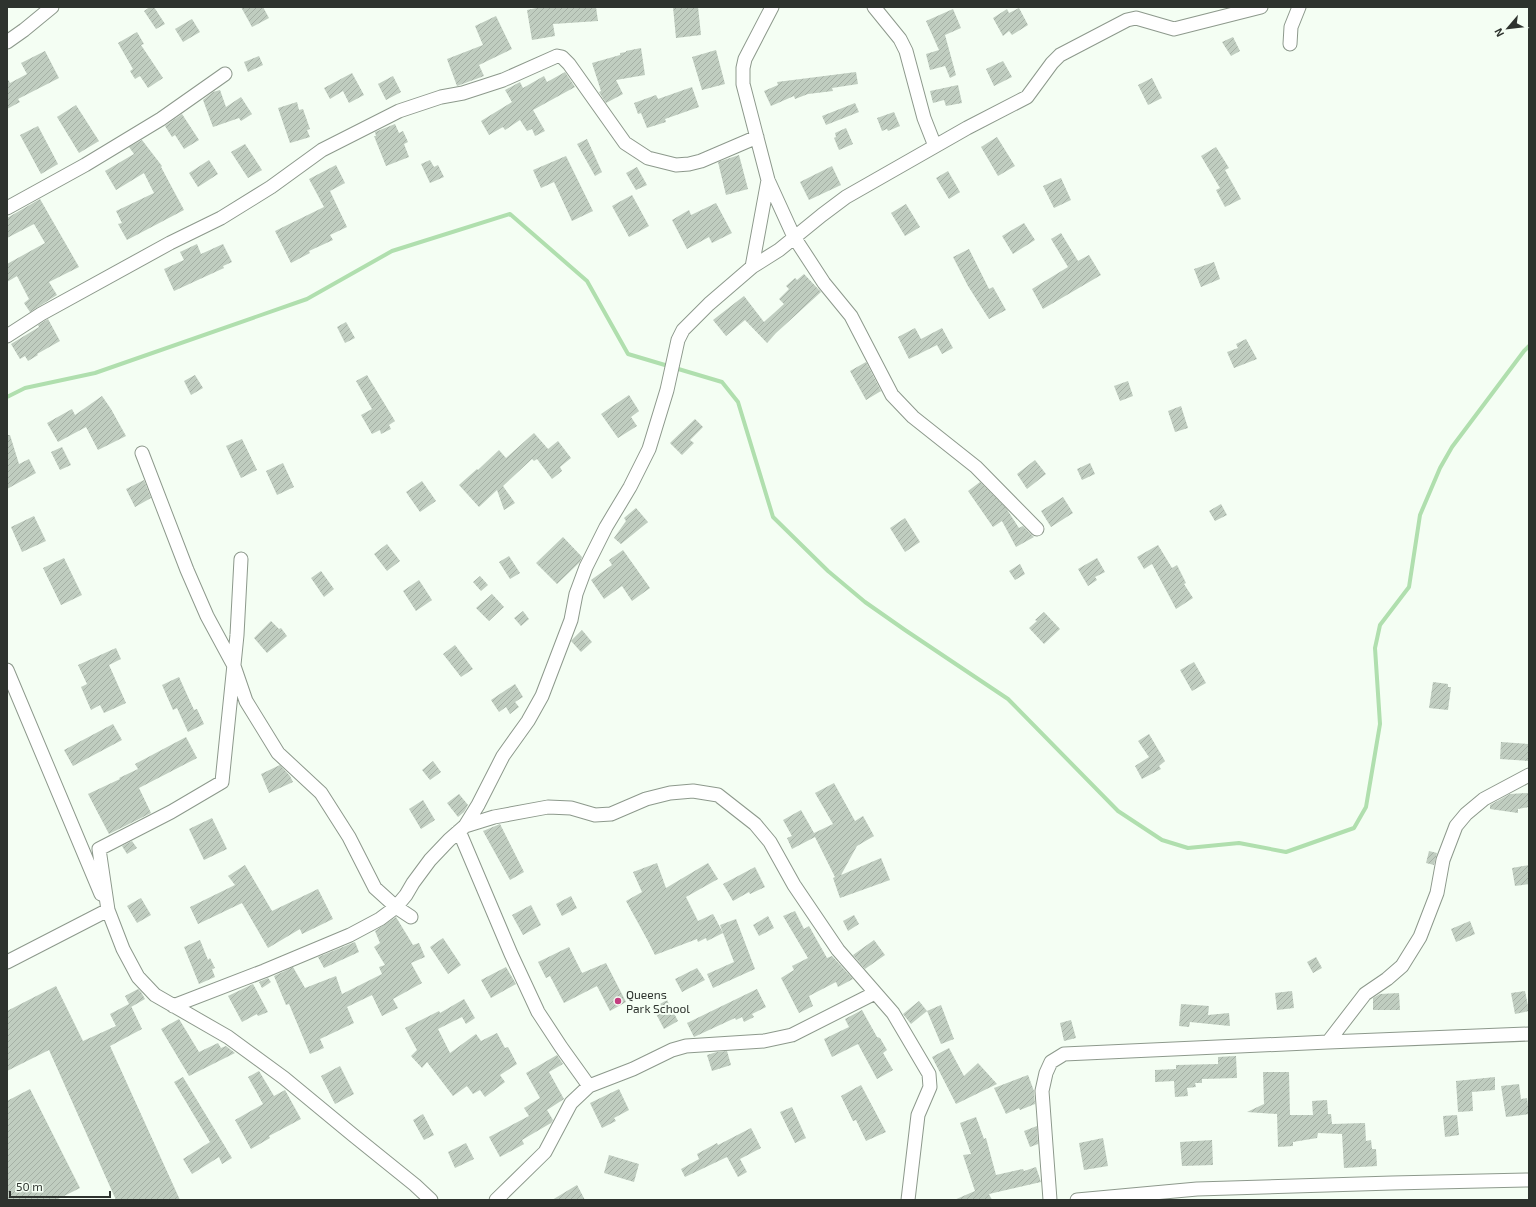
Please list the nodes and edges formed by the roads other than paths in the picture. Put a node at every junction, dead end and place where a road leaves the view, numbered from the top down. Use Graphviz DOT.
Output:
graph roads {
  1 [pos="52,7"];
  2 [pos="772,7"];
  3 [pos="874,7"];
  4 [pos="1261,7"];
  5 [pos="1299,7"];
  6 [pos="7,42"];
  7 [pos="1290,44"];
  8 [pos="225,74"];
  9 [pos="757,138"];
  10 [pos="935,146"];
  11 [pos="768,180"];
  12 [pos="7,208"];
  13 [pos="794,237"];
  14 [pos="752,267"];
  15 [pos="7,336"];
  16 [pos="142,454"];
  17 [pos="1037,529"];
  18 [pos="241,559"];
  19 [pos="234,666"];
  20 [pos="7,670"];
  21 [pos="1529,775"];
  22 [pos="462,828"];
  23 [pos="396,907"];
  24 [pos="108,910"];
  25 [pos="411,917"];
  26 [pos="7,962"];
  27 [pos="876,993"];
  28 [pos="173,1006"];
  29 [pos="1529,1034"];
  30 [pos="1328,1042"];
  31 [pos="589,1086"];
  32 [pos="1529,1180"];
  33 [pos="431,1200"];
  34 [pos="496,1200"];
  35 [pos="908,1200"];
  36 [pos="1050,1200"];
  37 [pos="1077,1200"];
  1 -- 6 [label="street"];
  2 -- 9 [label="street"];
  3 -- 10 [label="street"];
  4 -- 10 [label="street"];
  5 -- 7 [label="street"];
  8 -- 12 [label="street"];
  9 -- 11 [label="street"];
  9 -- 15 [label="street"];
  10 -- 13 [label="street"];
  11 -- 13 [label="street"];
  11 -- 14 [label="street"];
  13 -- 14 [label="street"];
  13 -- 17 [label="street"];
  14 -- 22 [label="street"];
  16 -- 19 [label="street"];
  18 -- 19 [label="street"];
  19 -- 23 [label="street"];
  19 -- 24 [label="street"];
  20 -- 24 [label="street"];
  21 -- 30 [label="street"];
  22 -- 23 [label="street"];
  22 -- 27 [label="street"];
  22 -- 31 [label="street"];
  23 -- 25 [label="street"];
  23 -- 28 [label="street"];
  24 -- 26 [label="street"];
  24 -- 28 [label="street"];
  27 -- 31 [label="street"];
  27 -- 35 [label="street"];
  28 -- 33 [label="street"];
  29 -- 30 [label="street"];
  30 -- 36 [label="street"];
  31 -- 34 [label="street"];
  32 -- 37 [label="street"];
}
